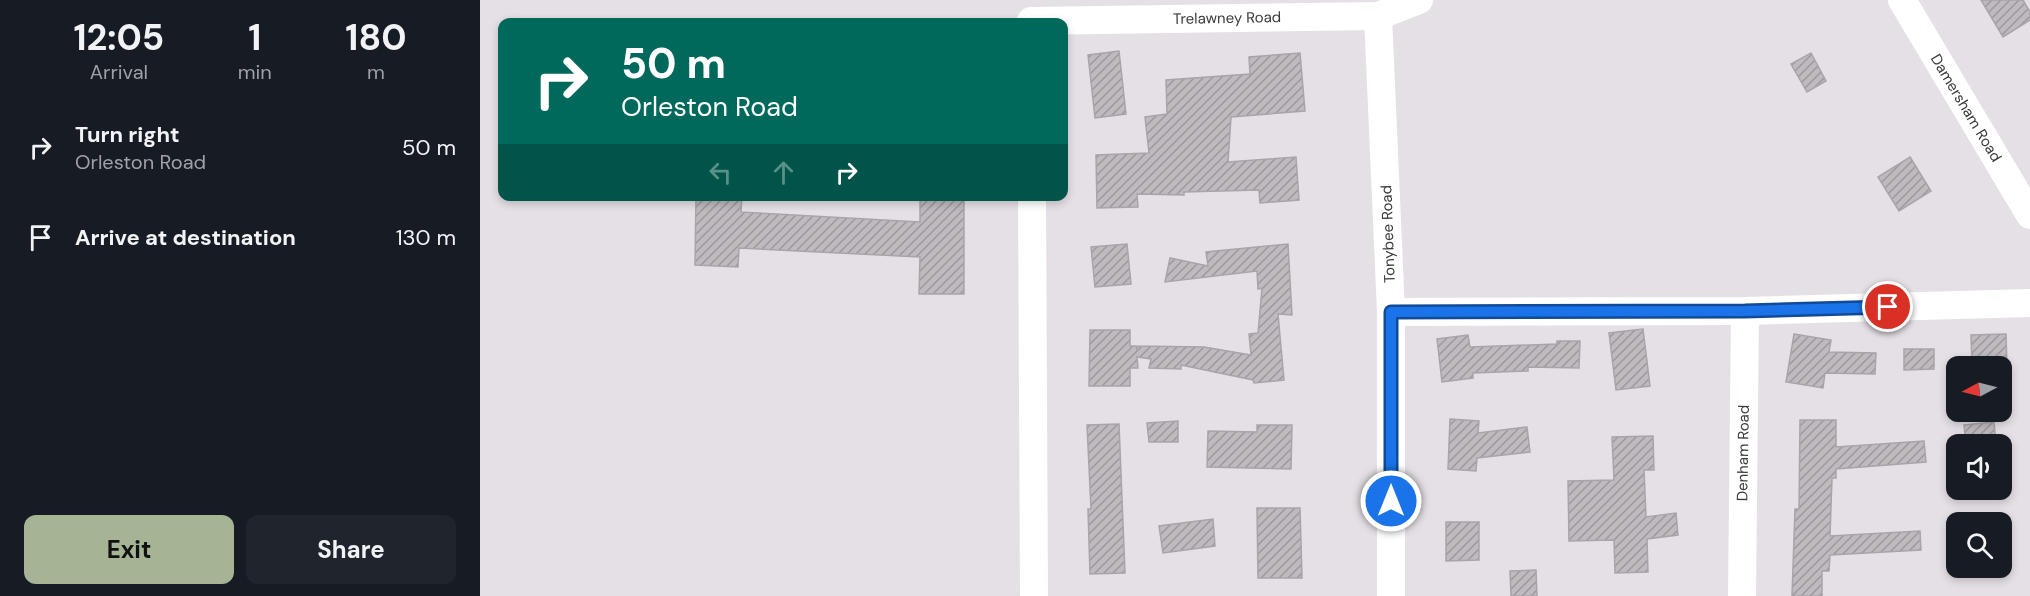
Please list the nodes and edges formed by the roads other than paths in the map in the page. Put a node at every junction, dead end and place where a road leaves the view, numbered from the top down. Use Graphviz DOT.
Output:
graph roads {
  1 [pos="1419,0"];
  2 [pos="1902,0"];
  3 [pos="1378,16"];
  4 [pos="1068,21"];
  5 [pos="1032,201"];
  6 [pos="2030,215"];
  7 [pos="2030,303"];
  8 [pos="1745,311"];
  9 [pos="1391,312"];
  10 [pos="1034,596"];
  11 [pos="1391,596"];
  12 [pos="1742,596"];
  1 -- 3 [label="street, Trelawney Road"];
  2 -- 6 [label="street, Damersham Road"];
  3 -- 4 [label="street, Trelawney Road"];
  3 -- 9 [label="street, Tonybee Road"];
  5 -- 10 [label="street"];
  7 -- 8 [label="street"];
  8 -- 9 [label="street"];
  8 -- 12 [label="street, Denham Road"];
  9 -- 11 [label="street, Tonybee Road"];
}
